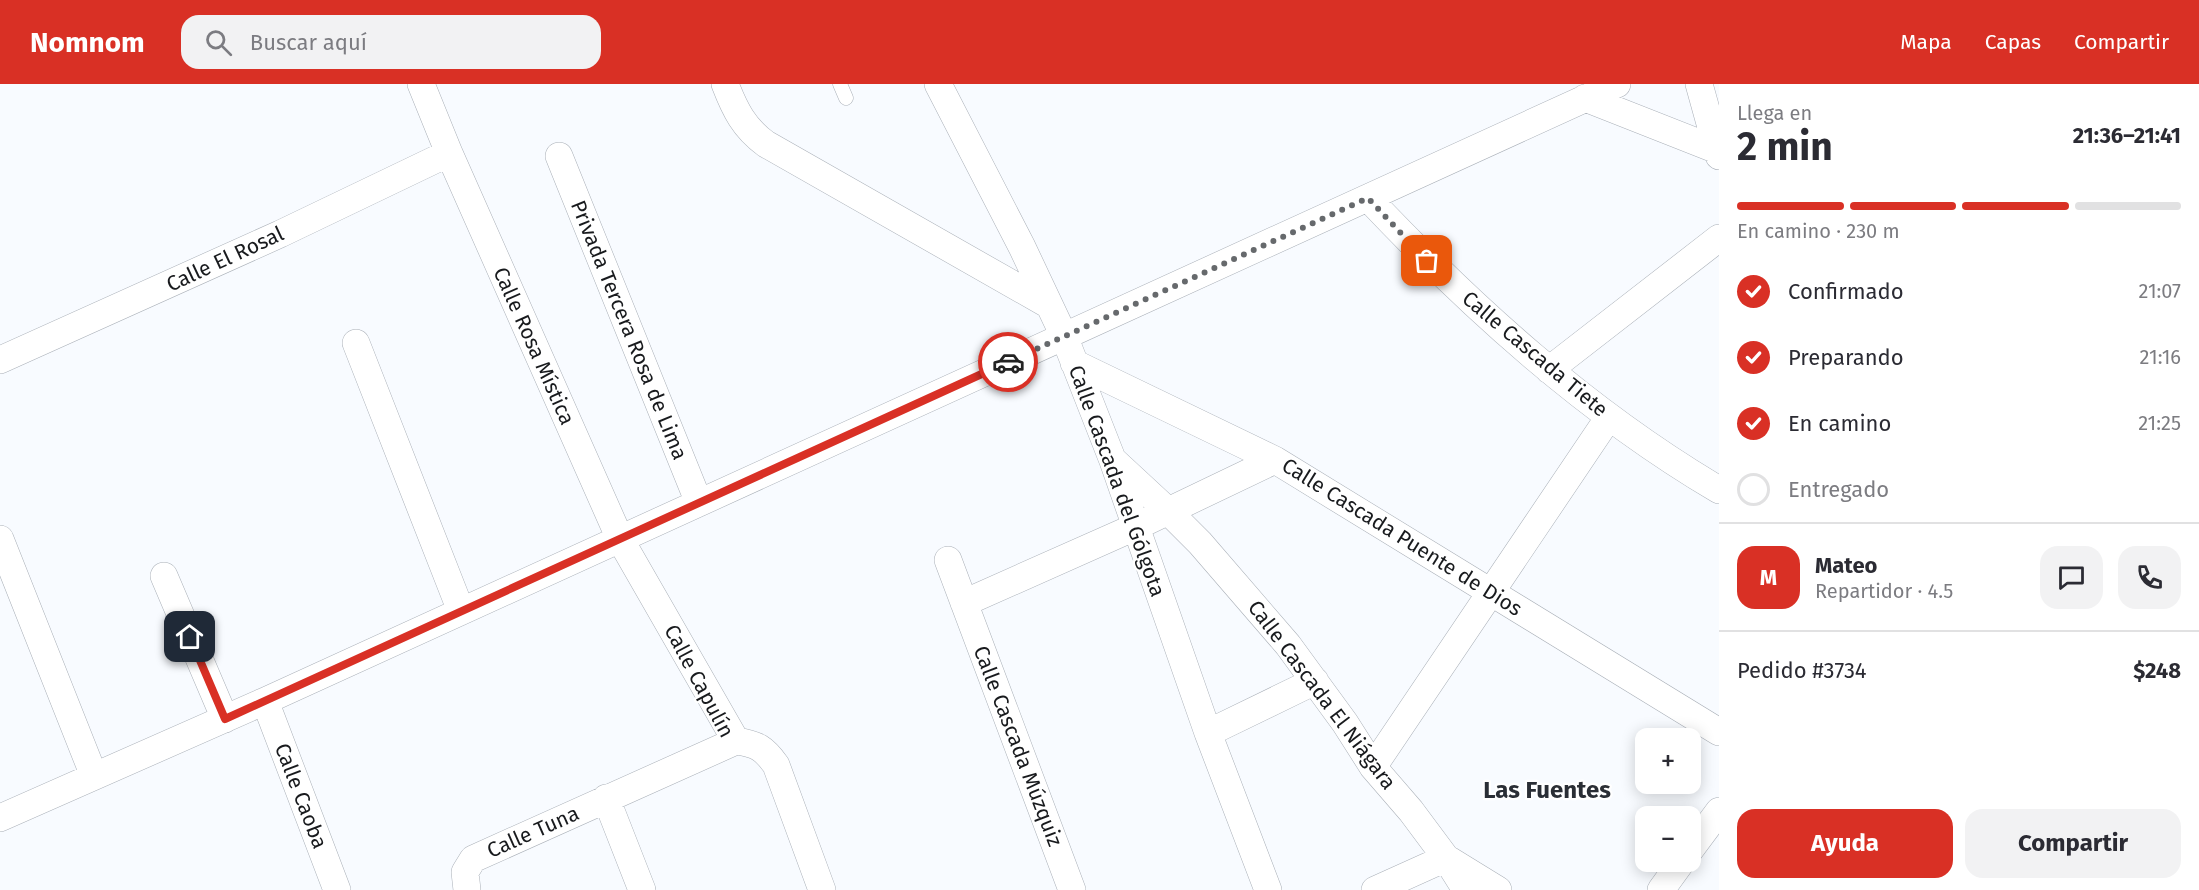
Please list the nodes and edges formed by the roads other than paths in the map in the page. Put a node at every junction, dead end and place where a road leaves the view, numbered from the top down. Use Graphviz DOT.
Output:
graph roads {
  1 [pos="421,84"];
  2 [pos="725,84"];
  3 [pos="840,84"];
  4 [pos="938,84"];
  5 [pos="1617,84"];
  6 [pos="1699,84"];
  7 [pos="846,98"];
  8 [pos="1585,98"];
  9 [pos="449,153"];
  10 [pos="1718,153"];
  11 [pos="560,156"];
  12 [pos="1368,198"];
  13 [pos="1719,238"];
  14 [pos="1049,305"];
  15 [pos="1064,336"];
  16 [pos="356,343"];
  17 [pos="0,360"];
  18 [pos="1074,363"];
  19 [pos="1549,370"];
  20 [pos="1609,417"];
  21 [pos="1275,460"];
  22 [pos="1113,461"];
  23 [pos="1719,490"];
  24 [pos="699,503"];
  25 [pos="1168,511"];
  26 [pos="1135,527"];
  27 [pos="0,539"];
  28 [pos="620,539"];
  29 [pos="948,560"];
  30 [pos="164,576"];
  31 [pos="1491,592"];
  32 [pos="964,603"];
  33 [pos="461,611"];
  34 [pos="1315,681"];
  35 [pos="265,701"];
  36 [pos="225,719"];
  37 [pos="1208,732"];
  38 [pos="1719,732"];
  39 [pos="736,741"];
  40 [pos="1373,767"];
  41 [pos="94,776"];
  42 [pos="606,798"];
  43 [pos="1719,811"];
  44 [pos="0,818"];
  45 [pos="1701,835"];
  46 [pos="1446,858"];
  47 [pos="1674,872"];
  48 [pos="466,881"];
  49 [pos="337,890"];
  50 [pos="642,890"];
  51 [pos="822,890"];
  52 [pos="1072,890"];
  53 [pos="1268,890"];
  54 [pos="1374,890"];
  55 [pos="1466,890"];
  56 [pos="1498,890"];
  57 [pos="1661,890"];
  1 -- 9 [label="street, Calle Rosa Mística"];
  2 -- 14 [label="street"];
  3 -- 7 [label="lane"];
  4 -- 14 [label="street, Calle Cascada del Gólgota"];
  5 -- 8 [label="street"];
  6 -- 10 [label="street"];
  8 -- 10 [label="street"];
  8 -- 12 [label="street"];
  9 -- 17 [label="street, Calle El Rosal"];
  9 -- 28 [label="street, Calle Rosa Mística"];
  11 -- 24 [label="street, Privada Tercera Rosa de Lima"];
  12 -- 15 [label="street"];
  12 -- 19 [label="street, Calle Cascada Tiete"];
  13 -- 19 [label="street"];
  14 -- 15 [label="street, Calle Cascada del Gólgota"];
  15 -- 18 [label="street, Calle Cascada del Gólgota"];
  15 -- 24 [label="street"];
  16 -- 33 [label="street"];
  18 -- 21 [label="street, Calle Cascada Puente de Dios"];
  18 -- 22 [label="street, Calle Cascada del Gólgota"];
  19 -- 20 [label="street, Calle Cascada Tiete"];
  20 -- 23 [label="street, Calle Cascada Tiete"];
  20 -- 31 [label="street"];
  21 -- 25 [label="street"];
  21 -- 31 [label="street, Calle Cascada Puente de Dios"];
  22 -- 25 [label="street, Calle Cascada El Niágara"];
  22 -- 26 [label="street, Calle Cascada del Gólgota"];
  24 -- 28 [label="street"];
  25 -- 26 [label="street"];
  25 -- 34 [label="street, Calle Cascada El Niágara"];
  26 -- 32 [label="street"];
  26 -- 37 [label="street, Calle Cascada del Gólgota"];
  27 -- 41 [label="street"];
  28 -- 33 [label="street"];
  28 -- 39 [label="street, Calle Capulín"];
  29 -- 32 [label="street, Calle Cascada Múzquiz"];
  30 -- 36 [label="street"];
  31 -- 38 [label="street, Calle Cascada Puente de Dios"];
  31 -- 40 [label="street"];
  32 -- 52 [label="street, Calle Cascada Múzquiz"];
  33 -- 35 [label="street"];
  34 -- 37 [label="street"];
  34 -- 40 [label="street, Calle Cascada El Niágara"];
  35 -- 36 [label="street"];
  35 -- 49 [label="street, Calle Caoba"];
  36 -- 41 [label="street"];
  37 -- 53 [label="street, Calle Cascada del Gólgota"];
  39 -- 42 [label="street, Calle Capulín"];
  39 -- 51 [label="street"];
  40 -- 46 [label="street, Calle Cascada El Niágara"];
  41 -- 44 [label="street"];
  42 -- 48 [label="street, Calle Tuna"];
  42 -- 50 [label="street"];
  43 -- 45 [label="street"];
  46 -- 54 [label="street"];
  46 -- 55 [label="street, Calle Cascada El Niágara"];
  46 -- 56 [label="street"];
  47 -- 57 [label="street"];
}
